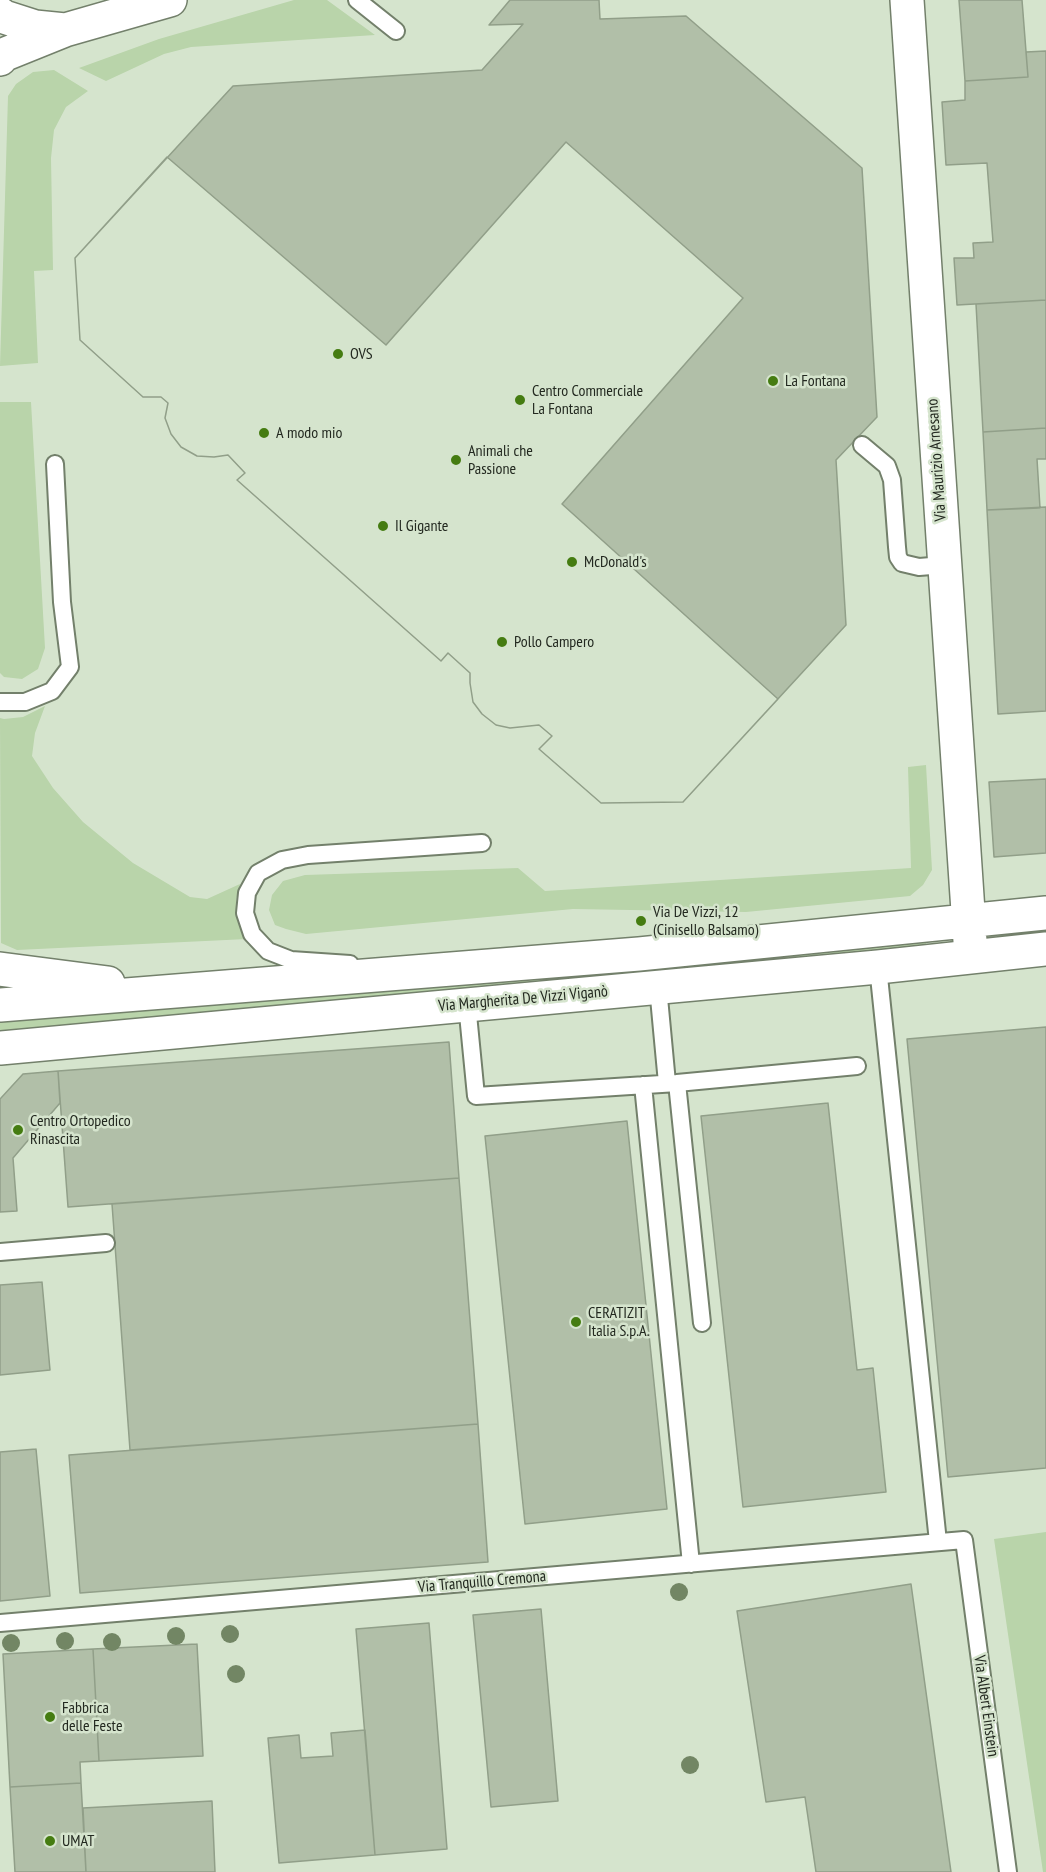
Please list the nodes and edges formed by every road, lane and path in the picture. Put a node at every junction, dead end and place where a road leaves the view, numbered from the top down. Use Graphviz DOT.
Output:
graph roads {
  1 [pos="170,0"];
  2 [pos="357,0"];
  3 [pos="907,0"];
  4 [pos="0,14"];
  5 [pos="65,30"];
  6 [pos="396,31"];
  7 [pos="0,59"];
  8 [pos="862,445"];
  9 [pos="55,464"];
  10 [pos="944,565"];
  11 [pos="0,702"];
  12 [pos="482,843"];
  13 [pos="1046,913"];
  14 [pos="968,921"];
  15 [pos="1046,949"];
  16 [pos="971,957"];
  17 [pos="878,967"];
  18 [pos="0,969"];
  19 [pos="443,970"];
  20 [pos="658,987"];
  21 [pos="172,992"];
  22 [pos="467,1004"];
  23 [pos="0,1005"];
  24 [pos="15,1046"];
  25 [pos="0,1063"];
  26 [pos="857,1066"];
  27 [pos="672,1083"];
  28 [pos="643,1085"];
  29 [pos="106,1243"];
  30 [pos="0,1252"];
  31 [pos="702,1323"];
  32 [pos="964,1540"];
  33 [pos="938,1542"];
  34 [pos="691,1564"];
  35 [pos="0,1623"];
  36 [pos="1008,1872"];
  1 -- 5 [label="street"];
  2 -- 6 [label="lane"];
  3 -- 10 [label="street, Via Maurizio Arnesano"];
  4 -- 5 [label="street"];
  5 -- 7 [label="street"];
  8 -- 10 [label="lane"];
  9 -- 11 [label="lane"];
  10 -- 14 [label="street, Via Maurizio Arnesano"];
  12 -- 19 [label="lane"];
  13 -- 14 [label="street"];
  14 -- 16 [label="street, Via Maurizio Arnesano"];
  14 -- 19 [label="street"];
  15 -- 16 [label="street, Via Margherita De Vizzi Viganò"];
  16 -- 17 [label="street, Via Margherita De Vizzi Viganò"];
  17 -- 20 [label="street, Via Margherita De Vizzi Viganò"];
  17 -- 33 [label="lane"];
  18 -- 21 [label="street"];
  19 -- 21 [label="street"];
  20 -- 22 [label="street, Via Margherita De Vizzi Viganò"];
  20 -- 27 [label="lane"];
  21 -- 23 [label="street"];
  22 -- 24 [label="street, Via Margherita De Vizzi Viganò"];
  22 -- 28 [label="lane"];
  24 -- 25 [label="street"];
  26 -- 27 [label="lane"];
  27 -- 28 [label="lane"];
  27 -- 31 [label="lane"];
  28 -- 34 [label="lane"];
  29 -- 30 [label="lane"];
  32 -- 33 [label="lane, Via Tranquillo Cremona"];
  32 -- 36 [label="lane, Via Albert Einstein"];
  33 -- 34 [label="lane, Via Tranquillo Cremona"];
  34 -- 35 [label="lane, Via Tranquillo Cremona"];
}
